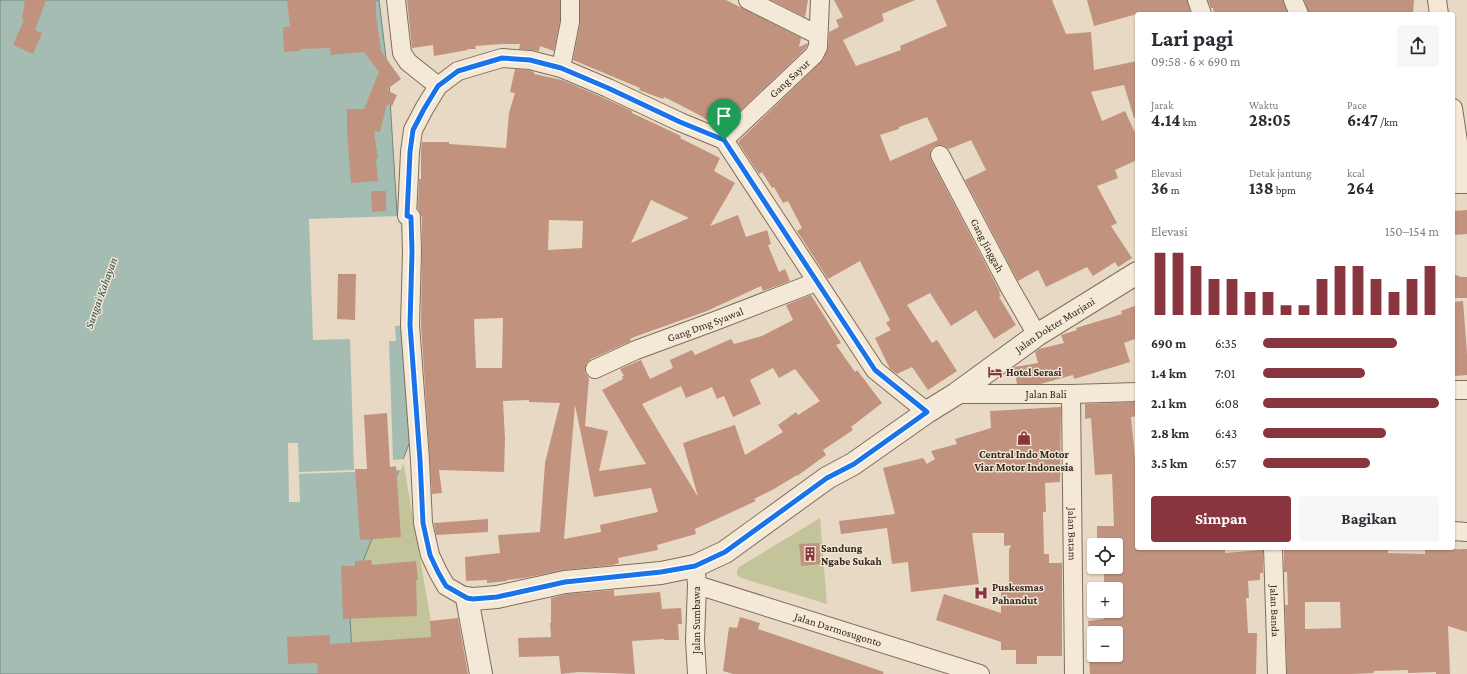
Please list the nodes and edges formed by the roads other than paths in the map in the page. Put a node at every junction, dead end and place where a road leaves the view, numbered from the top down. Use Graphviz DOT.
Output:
graph roads {
  1 [pos="396,0"];
  2 [pos="570,0"];
  3 [pos="750,0"];
  4 [pos="820,0"];
  5 [pos="1197,0"];
  6 [pos="1293,0"];
  7 [pos="1436,0"];
  8 [pos="1201,12"];
  9 [pos="1298,12"];
  10 [pos="1439,12"];
  11 [pos="818,35"];
  12 [pos="561,68"];
  13 [pos="438,86"];
  14 [pos="1455,126"];
  15 [pos="724,140"];
  16 [pos="940,155"];
  17 [pos="1461,182"];
  18 [pos="1135,274"];
  19 [pos="816,282"];
  20 [pos="1037,335"];
  21 [pos="595,369"];
  22 [pos="1455,390"];
  23 [pos="1467,390"];
  24 [pos="1135,392"];
  25 [pos="956,394"];
  26 [pos="1071,394"];
  27 [pos="927,412"];
  28 [pos="1455,531"];
  29 [pos="1467,532"];
  30 [pos="1273,550"];
  31 [pos="696,575"];
  32 [pos="467,598"];
  33 [pos="481,674"];
  34 [pos="697,674"];
  35 [pos="980,674"];
  36 [pos="1074,674"];
  37 [pos="1276,674"];
  1 -- 13 [label="street"];
  2 -- 12 [label="street"];
  3 -- 11 [label="street"];
  4 -- 11 [label="street, Gang Sayur"];
  5 -- 8 [label="street"];
  6 -- 9 [label="street"];
  7 -- 10 [label="street"];
  11 -- 15 [label="street, Gang Sayur"];
  12 -- 13 [label="street"];
  12 -- 15 [label="street"];
  13 -- 32 [label="street"];
  14 -- 17 [label="street"];
  15 -- 19 [label="street"];
  16 -- 20 [label="street, Gang Jinggah"];
  18 -- 20 [label="street, Jalan Dokter Murjani"];
  19 -- 21 [label="street, Gang Dmg Syawal"];
  19 -- 27 [label="street"];
  20 -- 25 [label="street, Jalan Dokter Murjani"];
  22 -- 23 [label="street"];
  24 -- 26 [label="street, Jalan Bali"];
  25 -- 26 [label="street, Jalan Bali"];
  25 -- 27 [label="street, Jalan Dokter Murjani"];
  26 -- 36 [label="street, Jalan Batam"];
  27 -- 31 [label="street, Jalan Dokter Murjani"];
  28 -- 29 [label="street"];
  30 -- 37 [label="street, Jalan Banda"];
  31 -- 32 [label="street, Jalan Dokter Murjani"];
  31 -- 34 [label="street, Jalan Sumbawa"];
  31 -- 35 [label="street, Jalan Darmosugonto"];
  32 -- 33 [label="street"];
}
